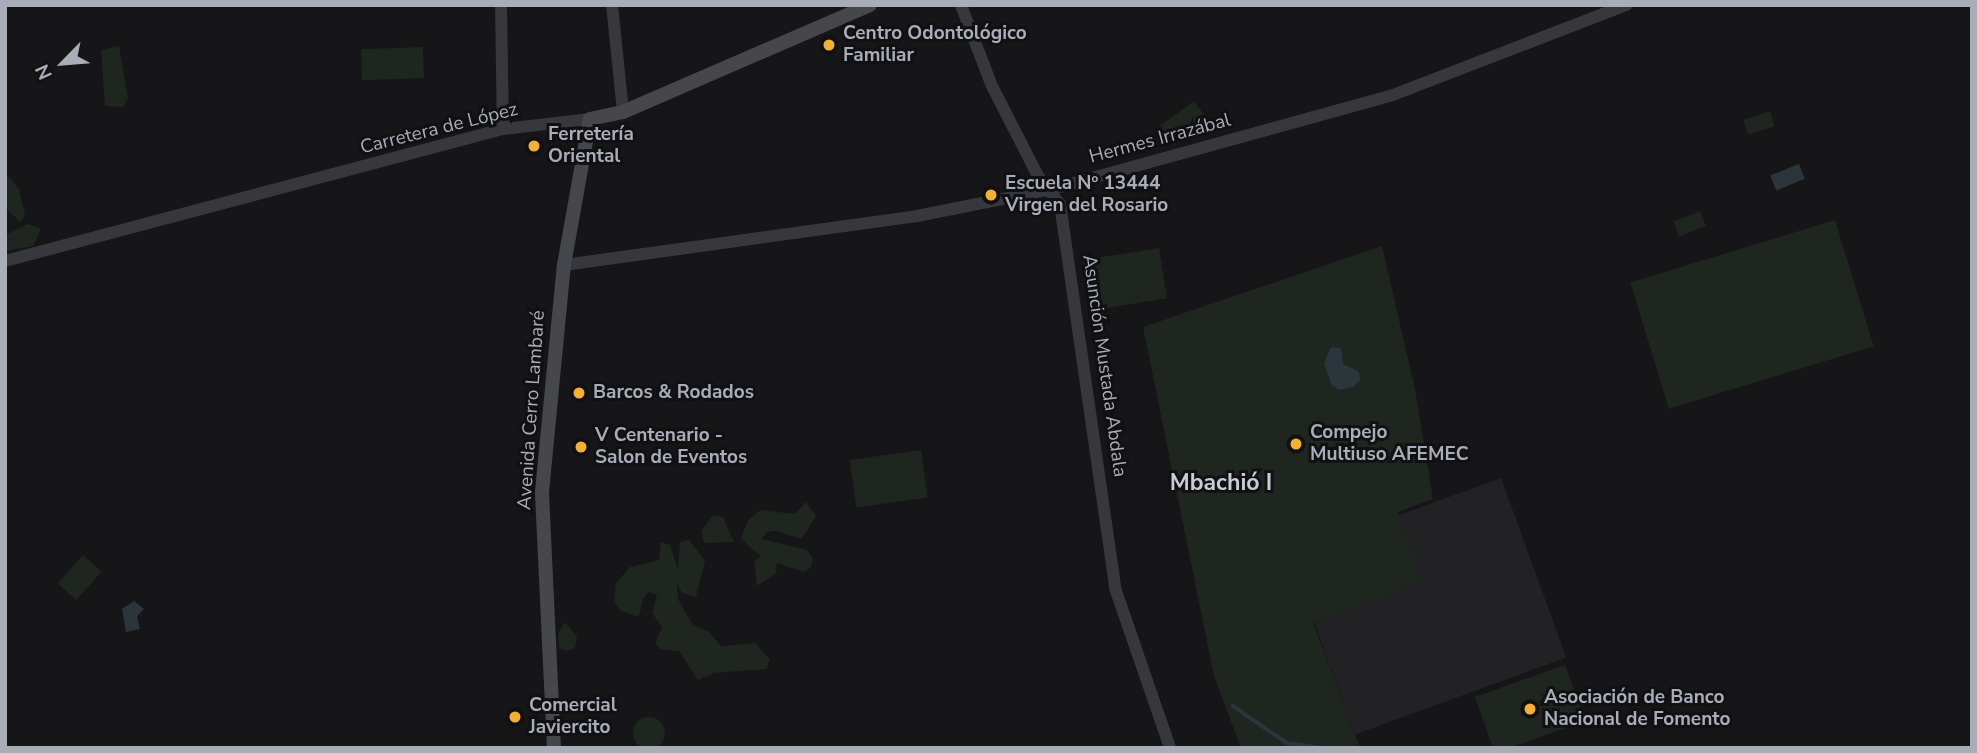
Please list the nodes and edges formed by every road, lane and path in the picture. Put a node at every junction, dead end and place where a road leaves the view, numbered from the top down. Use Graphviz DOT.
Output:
graph roads {
  1 [pos="501,5"];
  2 [pos="612,5"];
  3 [pos="961,5"];
  4 [pos="1626,5"];
  5 [pos="869,6"];
  6 [pos="623,112"];
  7 [pos="590,119"];
  8 [pos="503,129"];
  9 [pos="1052,189"];
  10 [pos="5,261"];
  11 [pos="564,265"];
  12 [pos="554,748"];
  13 [pos="1170,748"];
  1 -- 8 [label="street"];
  2 -- 6 [label="street"];
  3 -- 9 [label="street, Asunción Mustada Abdala"];
  4 -- 9 [label="street, Hermes Irrazábal"];
  5 -- 6 [label="main road, Carretera de López"];
  6 -- 7 [label="main road, Carretera de López"];
  7 -- 8 [label="street, Carretera de López"];
  7 -- 11 [label="main road, Avenida Cerro Lambaré"];
  8 -- 10 [label="street, Carretera de López"];
  9 -- 11 [label="street, Hermes Irrazábal"];
  9 -- 13 [label="street, Asunción Mustada Abdala"];
  11 -- 12 [label="main road, Avenida Cerro Lambaré"];
}
